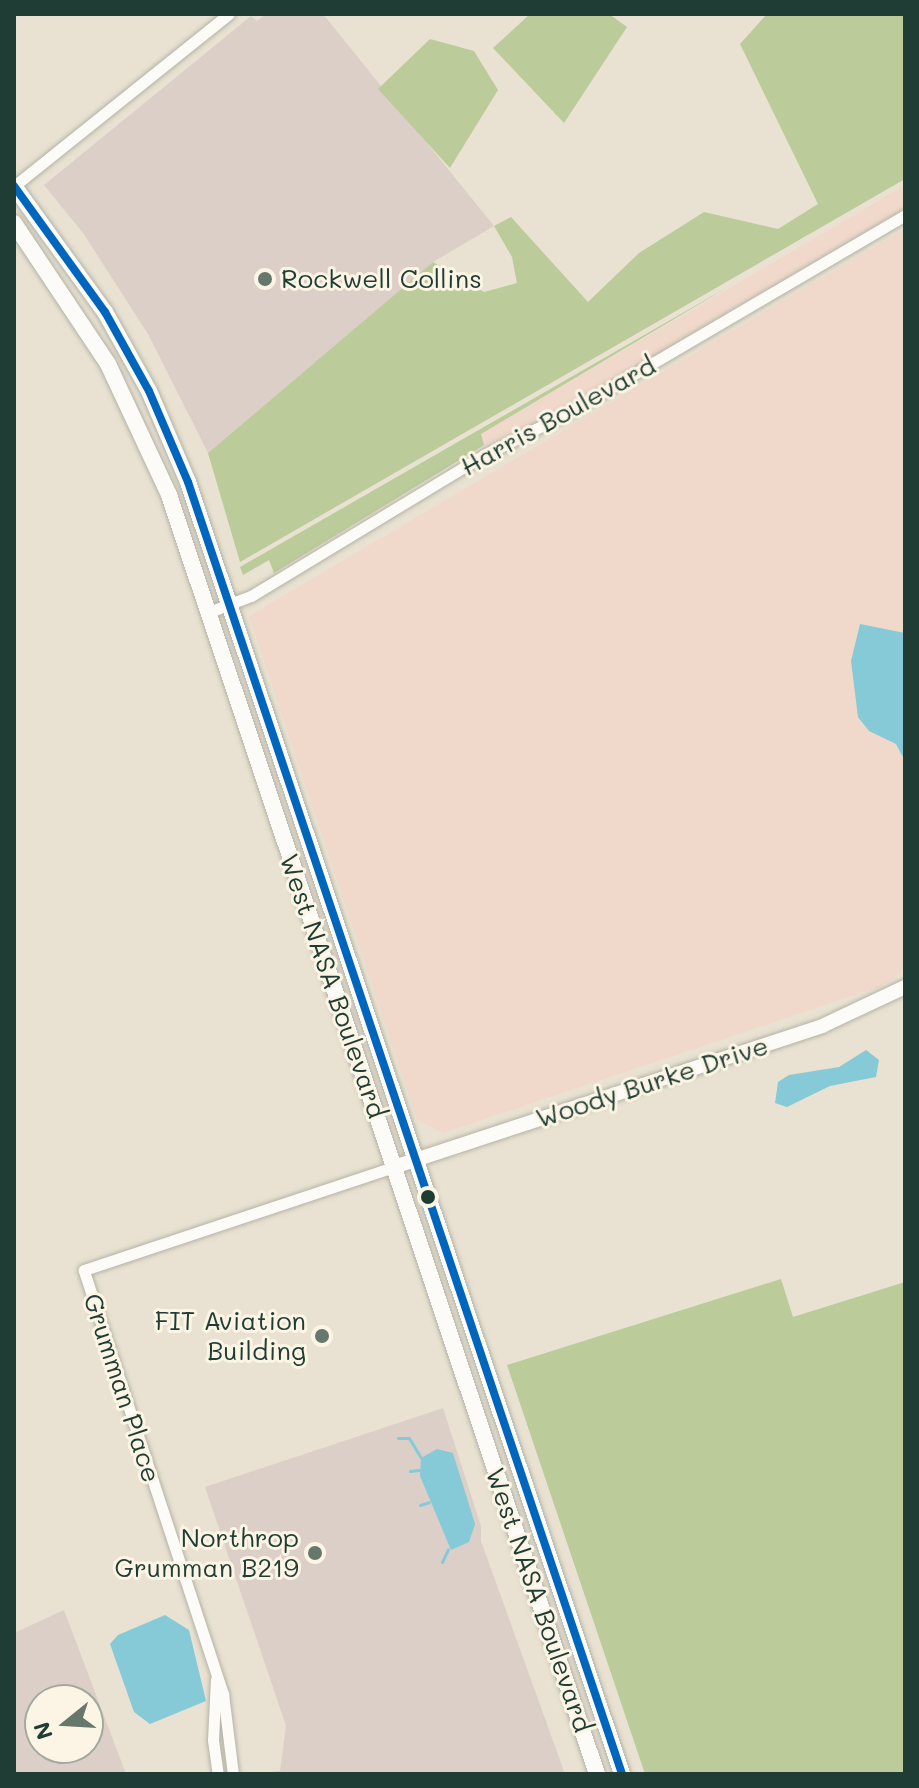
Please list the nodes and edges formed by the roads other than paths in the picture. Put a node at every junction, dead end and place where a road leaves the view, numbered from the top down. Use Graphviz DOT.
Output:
graph roads {
  1 [pos="225,15"];
  2 [pos="14,186"];
  3 [pos="905,215"];
  4 [pos="14,223"];
  5 [pos="231,605"];
  6 [pos="209,612"];
  7 [pos="288,777"];
  8 [pos="266,784"];
  9 [pos="905,987"];
  10 [pos="416,1159"];
  11 [pos="394,1167"];
  12 [pos="216,1679"];
  13 [pos="218,1774"];
  14 [pos="233,1774"];
  15 [pos="597,1774"];
  16 [pos="622,1774"];
  1 -- 2 [label="street"];
  2 -- 5 [label="main road, West NASA Boulevard"];
  3 -- 5 [label="street, Harris Boulevard"];
  4 -- 6 [label="main road, West NASA Boulevard"];
  5 -- 6 [label="street, Harris Boulevard"];
  5 -- 7 [label="main road, West NASA Boulevard"];
  6 -- 8 [label="main road, West NASA Boulevard"];
  7 -- 8 [label="main road"];
  7 -- 10 [label="main road, West NASA Boulevard"];
  8 -- 11 [label="main road, West NASA Boulevard"];
  9 -- 10 [label="street, Woody Burke Drive"];
  10 -- 11 [label="street, Woody Burke Drive"];
  10 -- 16 [label="main road, West NASA Boulevard"];
  11 -- 12 [label="street, Grumman Place"];
  11 -- 15 [label="main road, West NASA Boulevard"];
  12 -- 13 [label="street, Grumman Place"];
  12 -- 14 [label="street, Grumman Place"];
}
